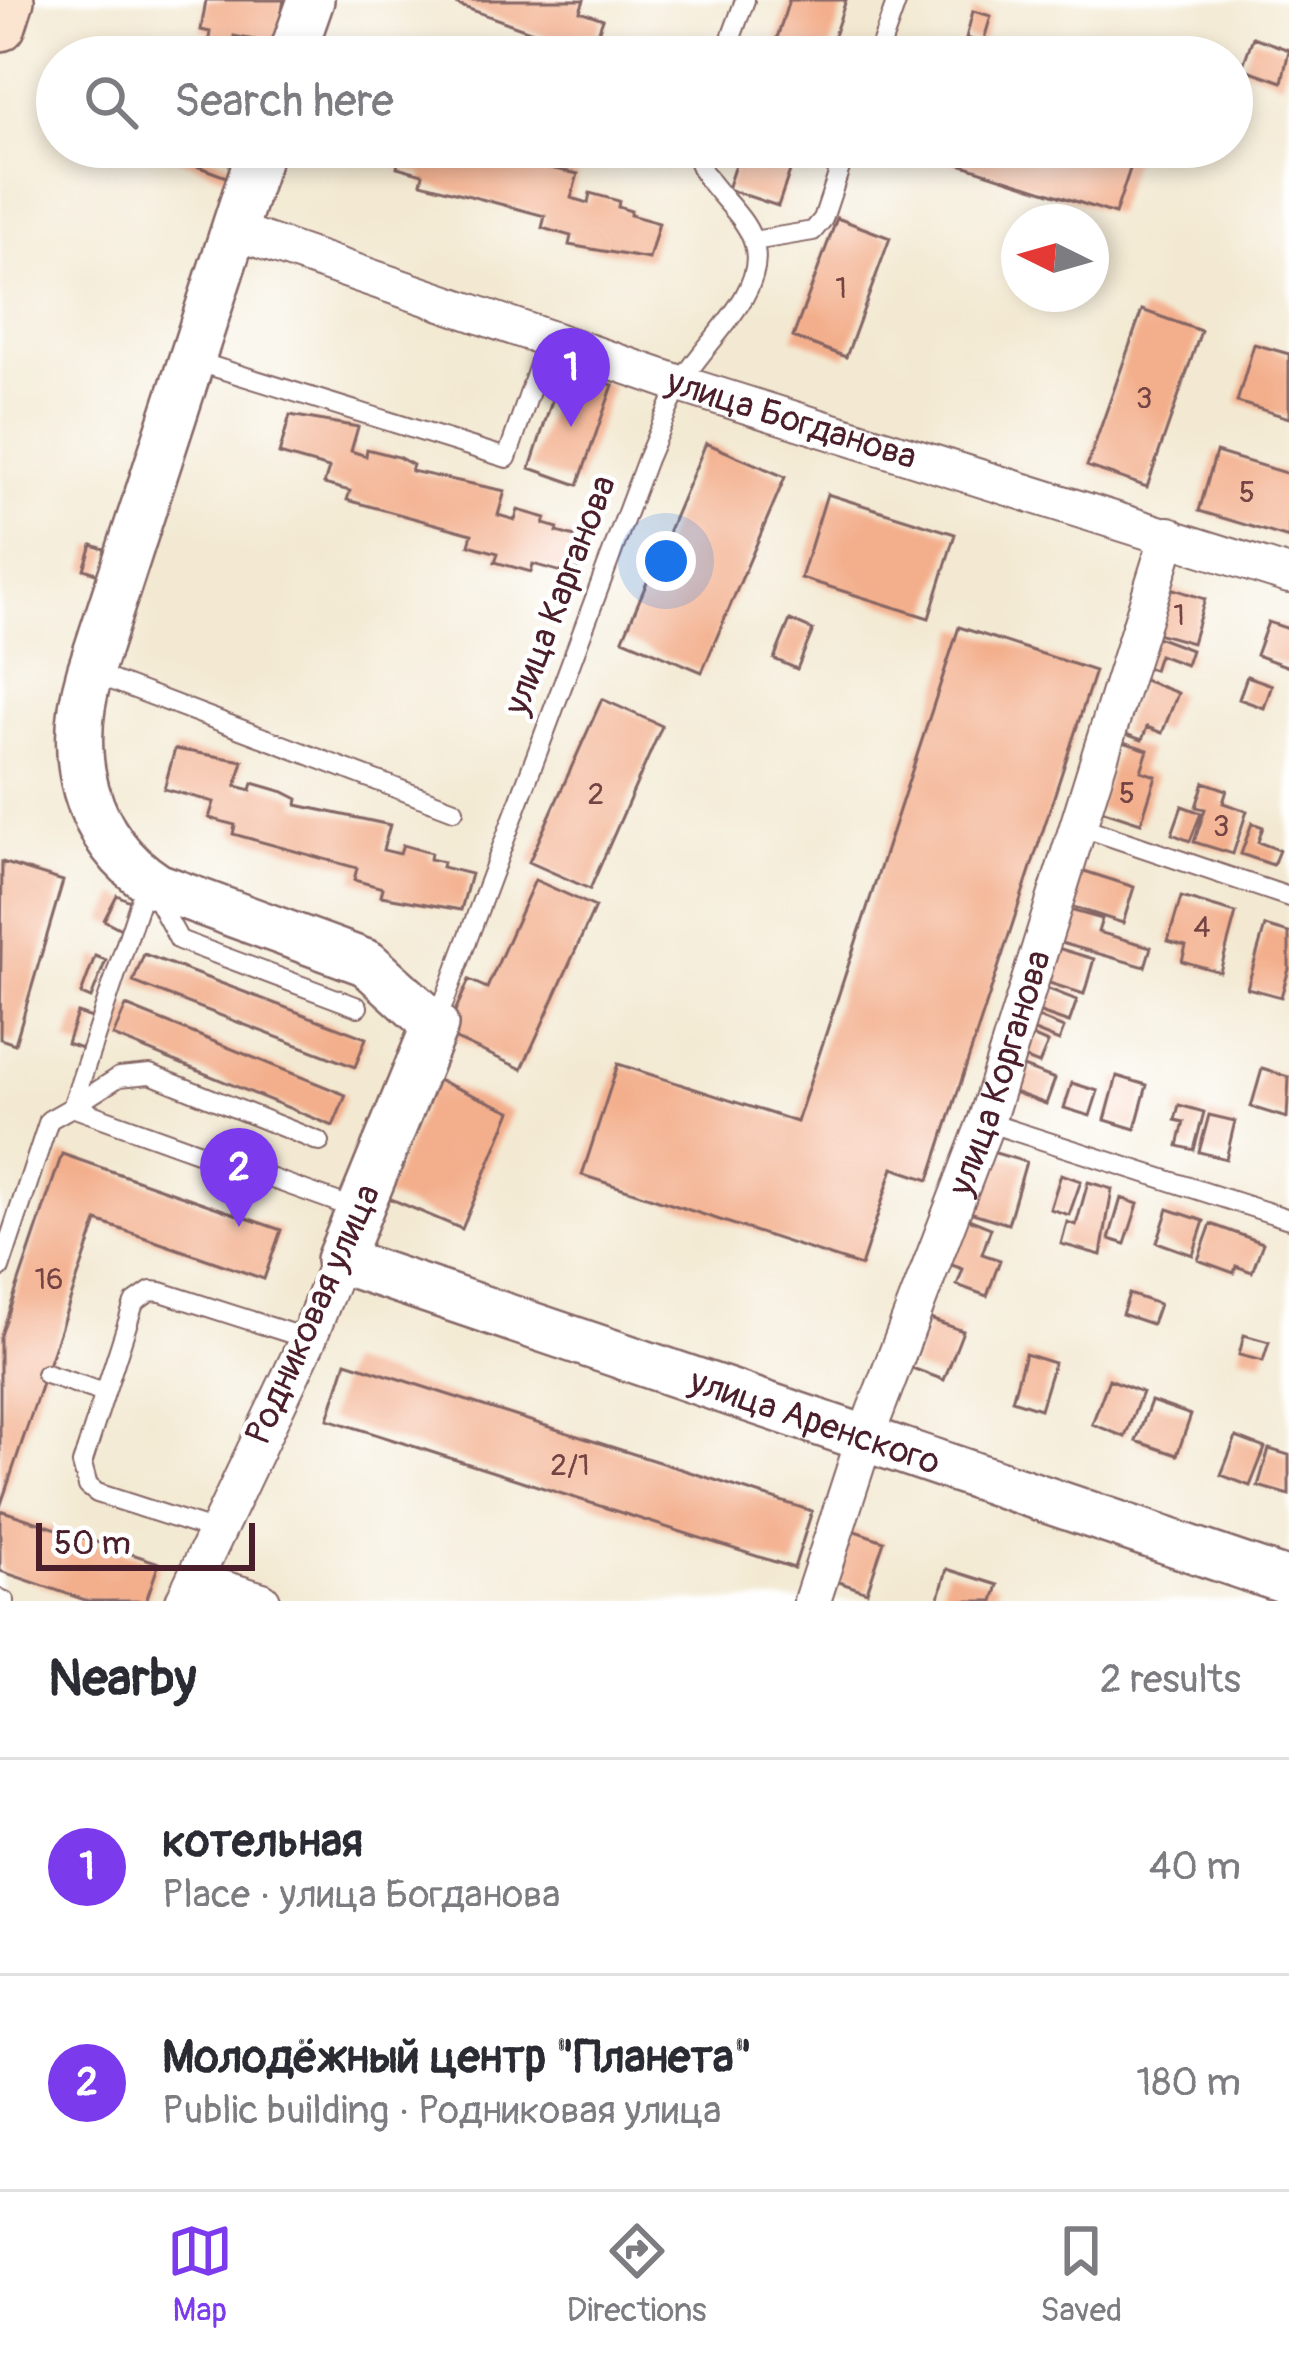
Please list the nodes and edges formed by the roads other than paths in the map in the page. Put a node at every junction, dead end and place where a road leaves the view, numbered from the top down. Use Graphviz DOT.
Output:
graph roads {
  1 [pos="8,0"];
  2 [pos="311,0"];
  3 [pos="745,0"];
  4 [pos="897,0"];
  5 [pos="0,25"];
  6 [pos="298,36"];
  7 [pos="732,36"];
  8 [pos="885,36"];
  9 [pos="254,168"];
  10 [pos="701,168"];
  11 [pos="840,168"];
  12 [pos="232,230"];
  13 [pos="753,241"];
  14 [pos="548,339"];
  15 [pos="195,362"];
  16 [pos="680,384"];
  17 [pos="1169,535"];
  18 [pos="1289,575"];
  19 [pos="90,672"];
  20 [pos="454,810"];
  21 [pos="1076,825"];
  22 [pos="146,878"];
  23 [pos="1289,896"];
  24 [pos="358,1007"];
  25 [pos="435,1025"];
  26 [pos="72,1107"];
  27 [pos="986,1123"];
  28 [pos="320,1142"];
  29 [pos="359,1210"];
  30 [pos="1289,1219"];
  31 [pos="339,1260"];
  32 [pos="0,1268"];
  33 [pos="308,1339"];
  34 [pos="46,1374"];
  35 [pos="105,1393"];
  36 [pos="865,1438"];
  37 [pos="214,1531"];
  38 [pos="1289,1582"];
  39 [pos="190,1591"];
  40 [pos="262,1601"];
  41 [pos="812,1601"];
  1 -- 5 [label="main road"];
  2 -- 6 [label="street"];
  3 -- 7 [label="lane"];
  4 -- 8 [label="lane"];
  9 -- 12 [label="street"];
  10 -- 13 [label="lane"];
  11 -- 13 [label="lane"];
  12 -- 14 [label="street, улица Богданова"];
  12 -- 15 [label="street"];
  13 -- 16 [label="lane, улица Карганова"];
  14 -- 15 [label="lane"];
  14 -- 16 [label="street, улица Богданова"];
  15 -- 19 [label="street"];
  16 -- 17 [label="street, улица Богданова"];
  16 -- 25 [label="lane, улица Карганова"];
  17 -- 18 [label="street, улица Богданова"];
  17 -- 21 [label="street, улица Корганова"];
  19 -- 20 [label="lane"];
  19 -- 22 [label="street"];
  21 -- 23 [label="lane"];
  21 -- 27 [label="street, улица Корганова"];
  22 -- 24 [label="lane"];
  22 -- 25 [label="street"];
  22 -- 26 [label="lane"];
  25 -- 29 [label="street, Родниковая улица"];
  26 -- 28 [label="lane"];
  26 -- 29 [label="lane"];
  26 -- 32 [label="lane"];
  27 -- 30 [label="lane"];
  27 -- 36 [label="street, улица Корганова"];
  29 -- 31 [label="street, Родниковая улица"];
  31 -- 33 [label="street, Родниковая улица"];
  31 -- 36 [label="street, улица Аренского"];
  33 -- 35 [label="lane"];
  33 -- 37 [label="street, Родниковая улица"];
  34 -- 35 [label="lane"];
  35 -- 37 [label="lane"];
  36 -- 38 [label="street, улица Аренского"];
  36 -- 41 [label="street, улица Корганова"];
  37 -- 39 [label="street, Родниковая улица"];
  39 -- 40 [label="street"];
}
